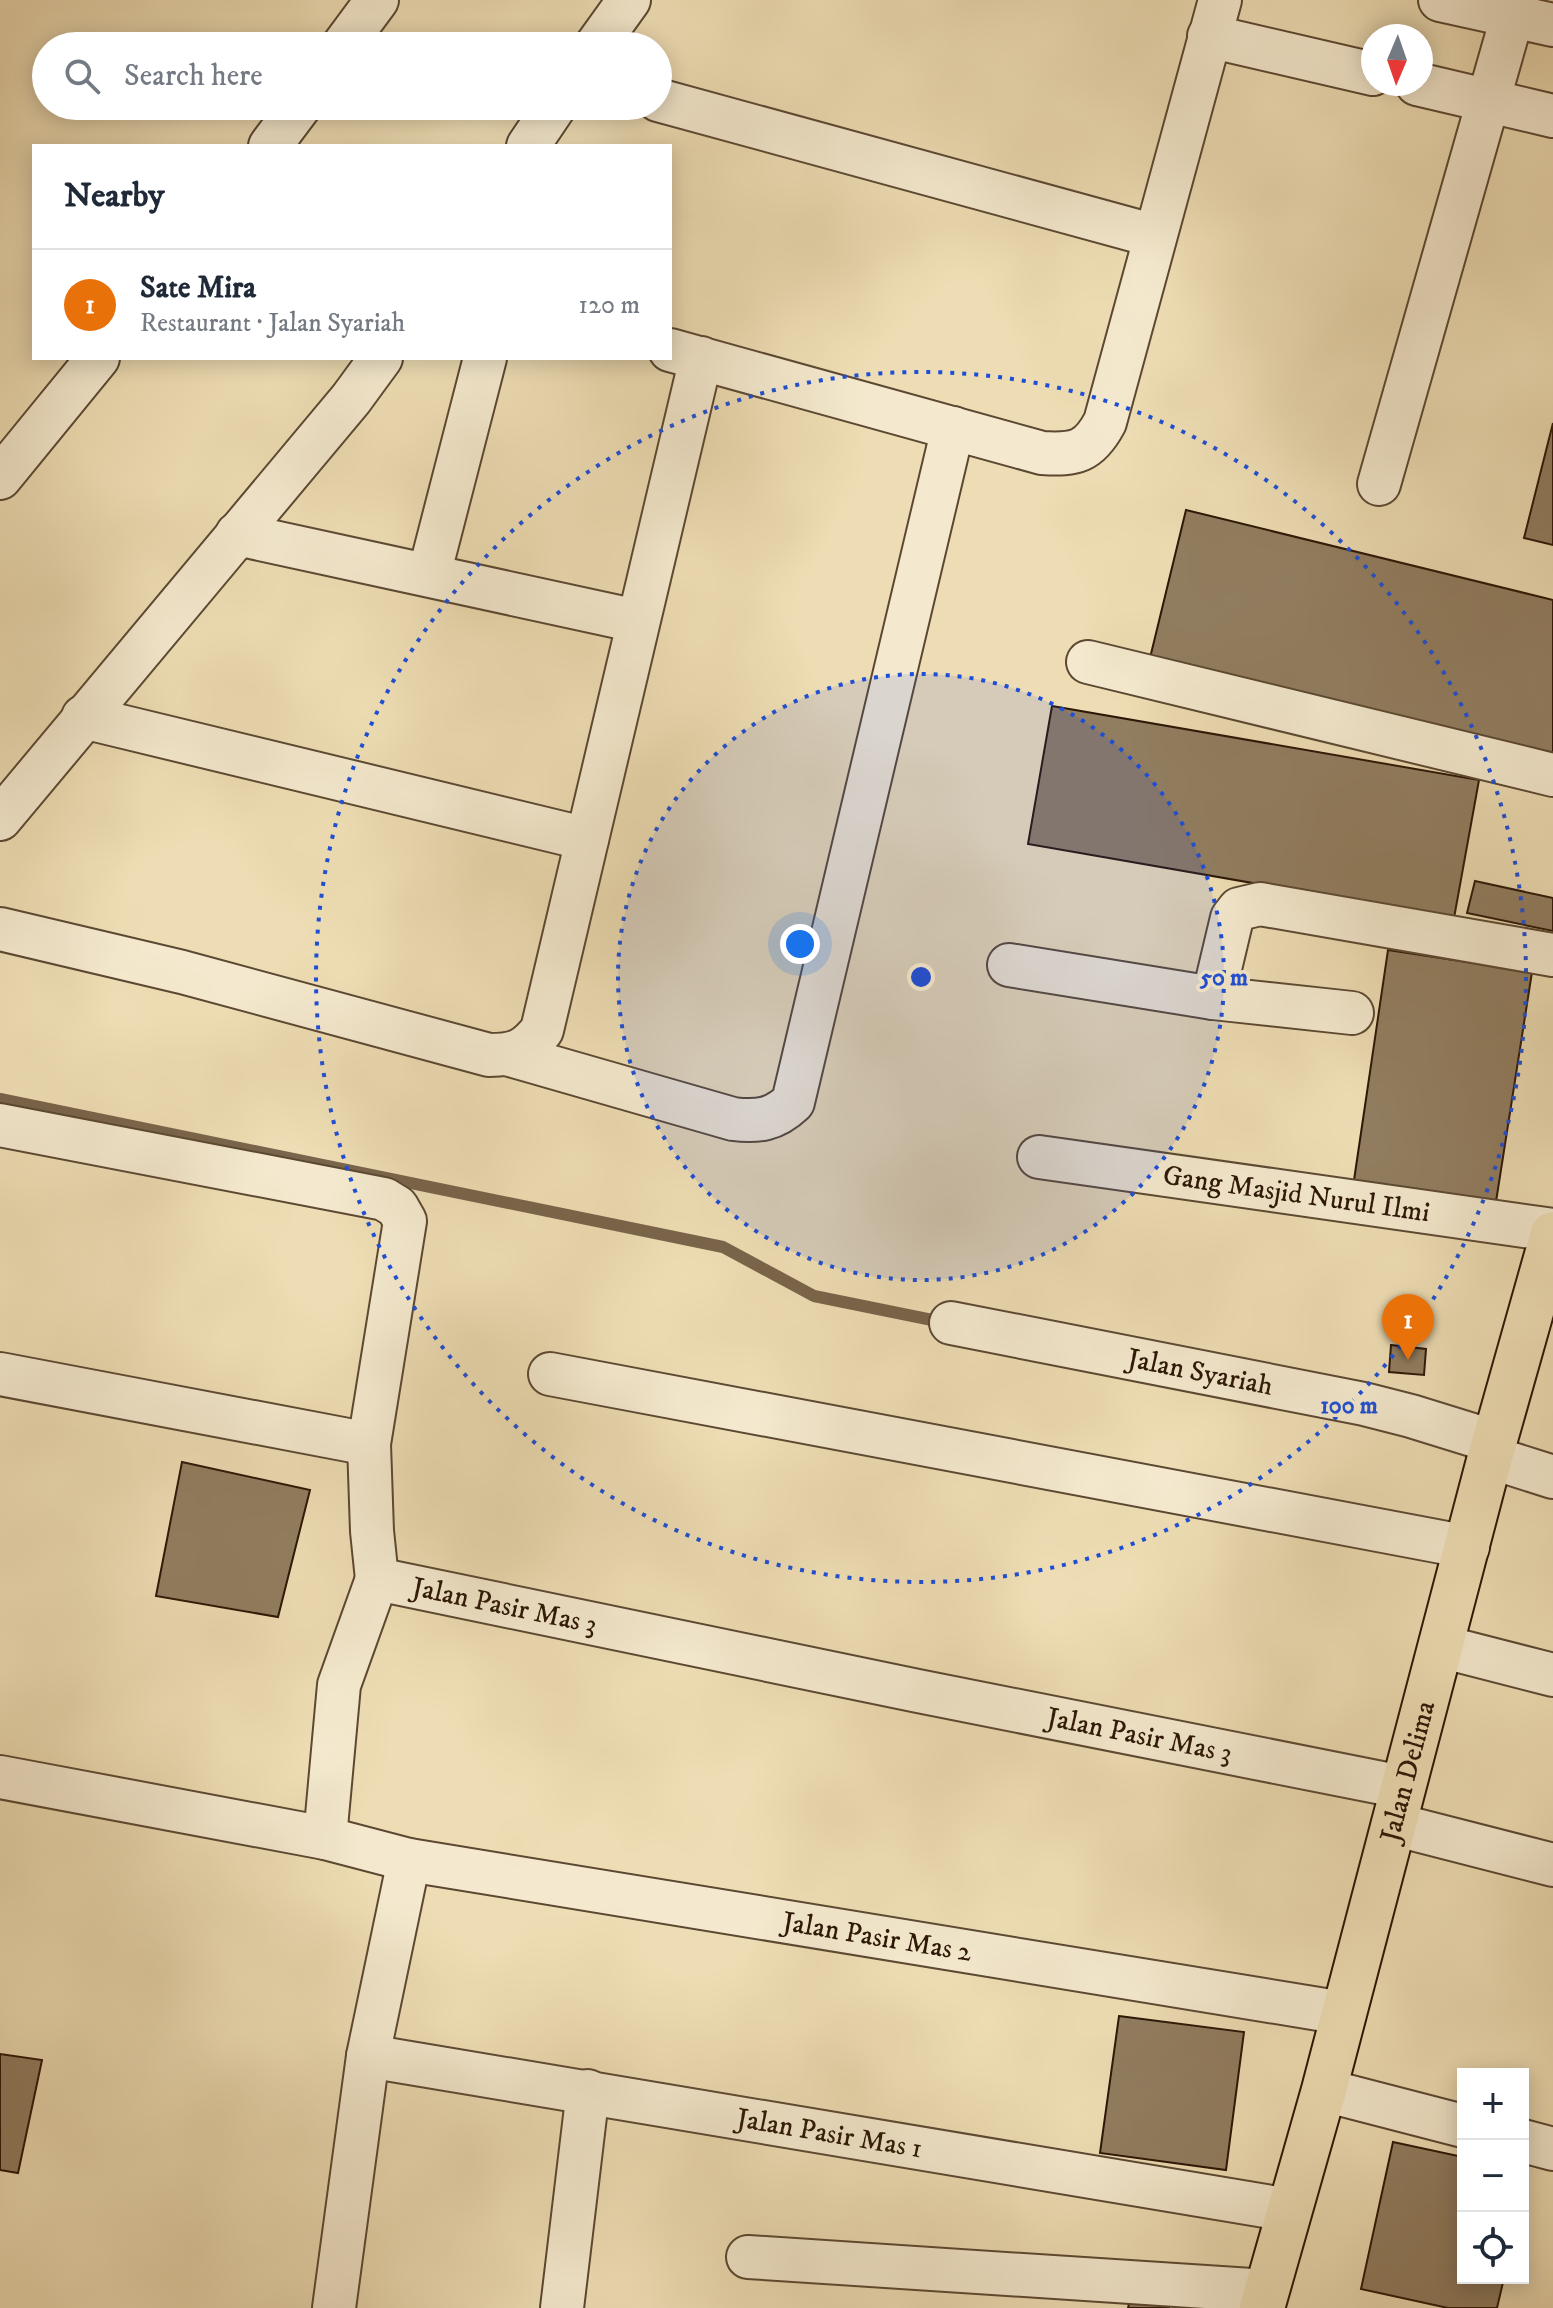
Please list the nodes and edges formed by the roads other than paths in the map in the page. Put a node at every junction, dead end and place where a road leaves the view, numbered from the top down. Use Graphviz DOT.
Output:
graph roads {
  1 [pos="377,0"];
  2 [pos="629,0"];
  3 [pos="1440,0"];
  4 [pos="1213,10"];
  5 [pos="1528,13"];
  6 [pos="353,32"];
  7 [pos="606,32"];
  8 [pos="1361,69"];
  9 [pos="1433,88"];
  10 [pos="1488,100"];
  11 [pos="672,104"];
  12 [pos="1553,116"];
  13 [pos="290,120"];
  14 [pos="546,120"];
  15 [pos="272,144"];
  16 [pos="529,144"];
  17 [pos="1155,236"];
  18 [pos="686,354"];
  19 [pos="96,360"];
  20 [pos="380,360"];
  21 [pos="484,360"];
  22 [pos="953,428"];
  23 [pos="0,478"];
  24 [pos="1379,484"];
  25 [pos="237,534"];
  26 [pos="429,575"];
  27 [pos="637,621"];
  28 [pos="1088,662"];
  29 [pos="83,717"];
  30 [pos="1553,775"];
  31 [pos="0,819"];
  32 [pos="587,839"];
  33 [pos="0,929"];
  34 [pos="1553,955"];
  35 [pos="1009,965"];
  36 [pos="1213,998"];
  37 [pos="1352,1013"];
  38 [pos="510,1055"];
  39 [pos="0,1125"];
  40 [pos="1039,1157"];
  41 [pos="1552,1237"];
  42 [pos="951,1323"];
  43 [pos="0,1374"];
  44 [pos="550,1374"];
  45 [pos="369,1444"];
  46 [pos="1492,1449"];
  47 [pos="1553,1477"];
  48 [pos="1468,1547"];
  49 [pos="377,1579"];
  50 [pos="1440,1646"];
  51 [pos="1553,1675"];
  52 [pos="0,1777"];
  53 [pos="1397,1805"];
  54 [pos="325,1838"];
  55 [pos="409,1860"];
  56 [pos="1553,1865"];
  57 [pos="1343,2013"];
  58 [pos="368,2056"];
  59 [pos="1324,2090"];
  60 [pos="588,2091"];
  61 [pos="1457,2124"];
  62 [pos="1529,2143"];
  63 [pos="1553,2149"];
  64 [pos="1289,2210"];
  65 [pos="748,2257"];
  66 [pos="1264,2299"];
  67 [pos="334,2308"];
  68 [pos="562,2308"];
  1 -- 6 [label="street"];
  2 -- 7 [label="street"];
  3 -- 5 [label="street"];
  4 -- 8 [label="street"];
  4 -- 17 [label="street"];
  5 -- 10 [label="street"];
  9 -- 10 [label="street"];
  10 -- 12 [label="street"];
  10 -- 24 [label="street"];
  11 -- 17 [label="street"];
  13 -- 15 [label="street"];
  14 -- 16 [label="street"];
  17 -- 22 [label="street"];
  18 -- 22 [label="street"];
  18 -- 27 [label="street"];
  19 -- 23 [label="street"];
  20 -- 25 [label="street"];
  21 -- 26 [label="street"];
  22 -- 38 [label="street"];
  25 -- 26 [label="street"];
  25 -- 29 [label="street"];
  26 -- 27 [label="street"];
  27 -- 32 [label="street"];
  28 -- 30 [label="street"];
  29 -- 31 [label="street"];
  29 -- 32 [label="street"];
  32 -- 38 [label="street"];
  33 -- 38 [label="street"];
  34 -- 36 [label="street"];
  35 -- 36 [label="street"];
  36 -- 37 [label="street"];
  39 -- 45 [label="street, Jalan Pasir Mas 3"];
  40 -- 41 [label="street, Gang Masjid Nurul Ilmi"];
  41 -- 46 [label="main road, Jalan Delima"];
  42 -- 46 [label="street, Jalan Syariah"];
  43 -- 45 [label="street"];
  44 -- 48 [label="street"];
  45 -- 49 [label="street, Jalan Pasir Mas 3"];
  46 -- 47 [label="street, Jalan Syariah"];
  46 -- 48 [label="main road, Jalan Delima"];
  48 -- 50 [label="main road, Jalan Delima"];
  49 -- 53 [label="street, Jalan Pasir Mas 3"];
  49 -- 54 [label="street"];
  50 -- 51 [label="street"];
  50 -- 53 [label="main road, Jalan Delima"];
  52 -- 54 [label="street, Jalan Pasir Mas 2"];
  53 -- 56 [label="street, Jalan Pasir Mas 3"];
  53 -- 57 [label="main road, Jalan Delima"];
  54 -- 55 [label="street, Jalan Pasir Mas 2"];
  55 -- 57 [label="street, Jalan Pasir Mas 2"];
  55 -- 58 [label="street"];
  57 -- 59 [label="main road, Jalan Delima"];
  58 -- 60 [label="street, Jalan Pasir Mas 1"];
  58 -- 67 [label="street"];
  59 -- 61 [label="street"];
  59 -- 64 [label="main road, Jalan Delima"];
  60 -- 64 [label="street, Jalan Pasir Mas 1"];
  60 -- 68 [label="street"];
  62 -- 63 [label="street"];
  64 -- 66 [label="main road, Jalan Delima"];
  65 -- 66 [label="street"];
}
